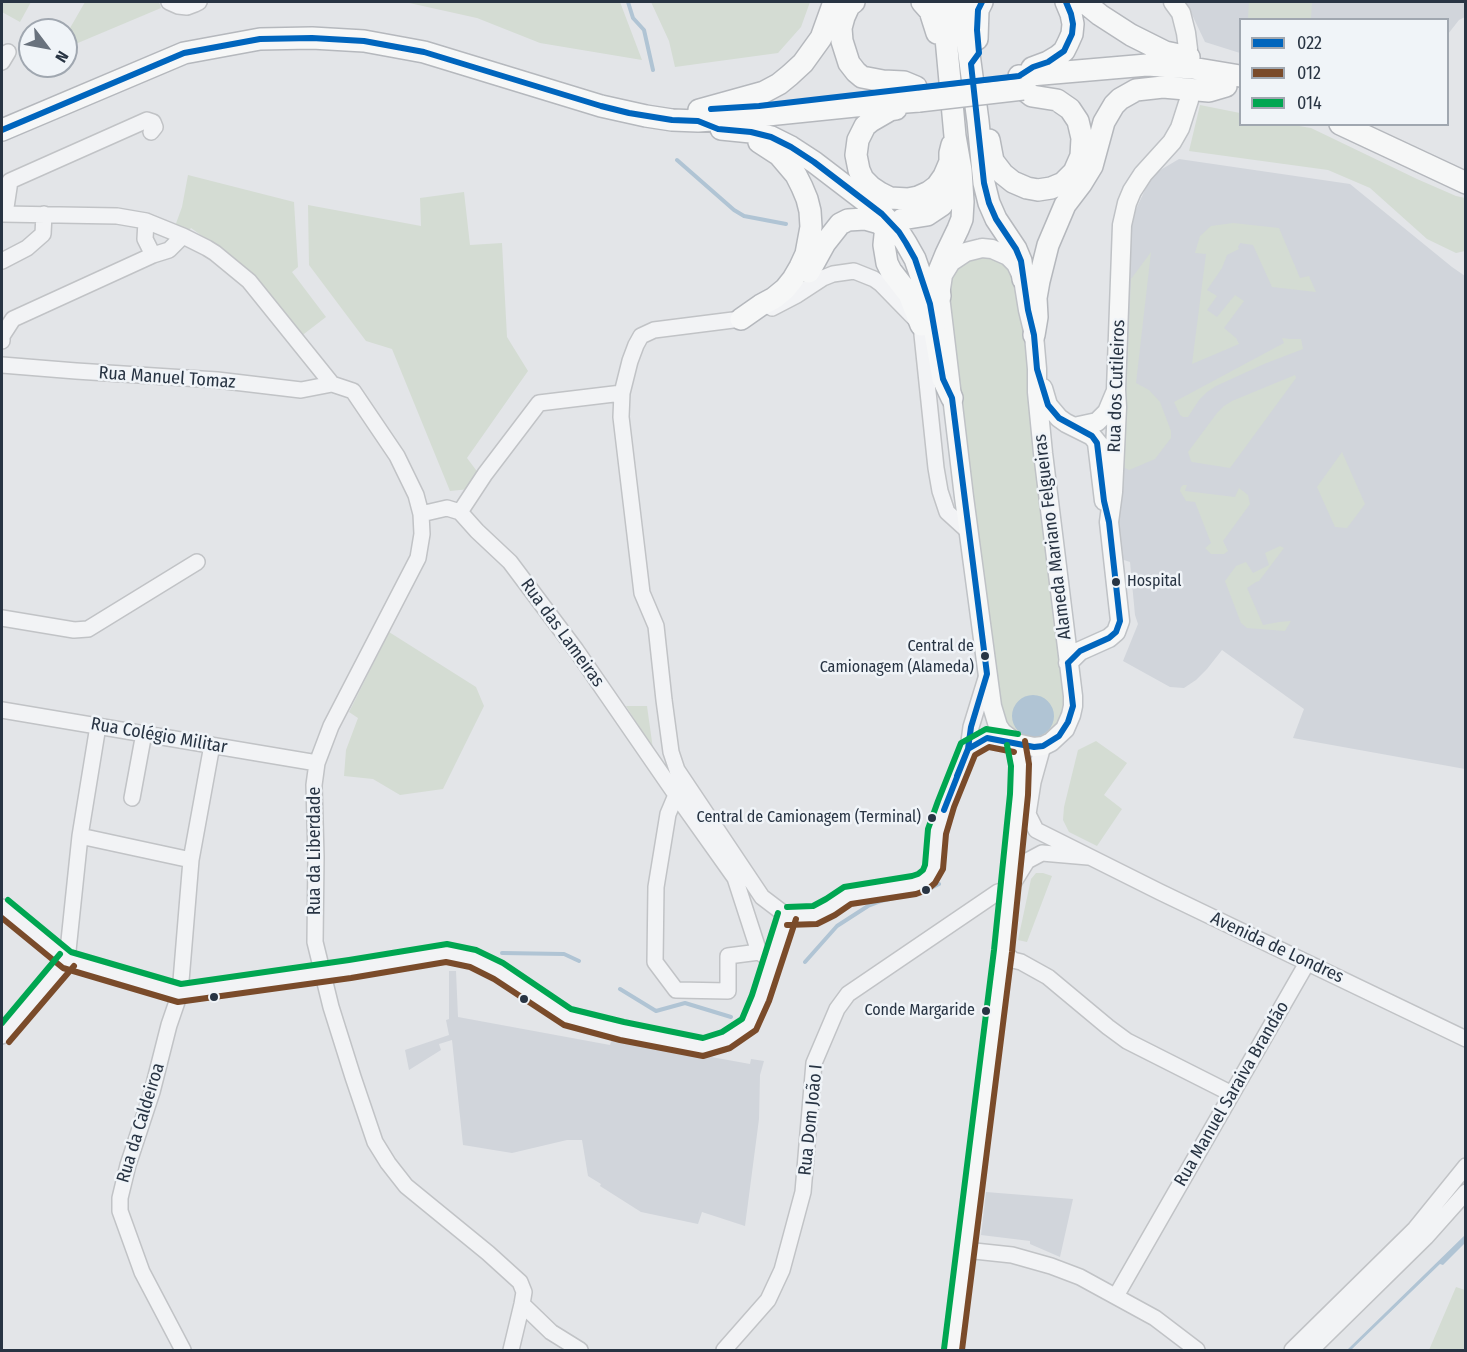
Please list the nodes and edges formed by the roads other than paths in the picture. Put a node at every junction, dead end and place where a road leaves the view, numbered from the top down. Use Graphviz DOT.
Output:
graph roads {
  1 [pos="169,2"];
  2 [pos="199,2"];
  3 [pos="834,2"];
  4 [pos="854,2"];
  5 [pos="922,2"];
  6 [pos="941,2"];
  7 [pos="962,2"];
  8 [pos="982,2"];
  9 [pos="1066,2"];
  10 [pos="1084,2"];
  11 [pos="1173,2"];
  12 [pos="1188,49"];
  13 [pos="971,64"];
  14 [pos="949,65"];
  15 [pos="1233,81"];
  16 [pos="1021,83"];
  17 [pos="918,94"];
  18 [pos="1189,100"];
  19 [pos="698,115"];
  20 [pos="2,116"];
  21 [pos="978,121"];
  22 [pos="1344,126"];
  23 [pos="1373,126"];
  24 [pos="718,129"];
  25 [pos="2,130"];
  26 [pos="151,132"];
  27 [pos="955,136"];
  28 [pos="950,162"];
  29 [pos="1466,170"];
  30 [pos="1466,183"];
  31 [pos="3,214"];
  32 [pos="44,214"];
  33 [pos="902,219"];
  34 [pos="146,221"];
  35 [pos="885,235"];
  36 [pos="183,236"];
  37 [pos="153,255"];
  38 [pos="2,261"];
  39 [pos="919,271"];
  40 [pos="1023,279"];
  41 [pos="940,296"];
  42 [pos="775,306"];
  43 [pos="741,319"];
  44 [pos="921,325"];
  45 [pos="1034,335"];
  46 [pos="2,341"];
  47 [pos="2,364"];
  48 [pos="1037,369"];
  49 [pos="332,384"];
  50 [pos="1116,390"];
  51 [pos="622,393"];
  52 [pos="952,398"];
  53 [pos="1074,427"];
  54 [pos="1097,443"];
  55 [pos="1114,463"];
  56 [pos="460,512"];
  57 [pos="421,514"];
  58 [pos="1109,522"];
  59 [pos="969,531"];
  60 [pos="197,562"];
  61 [pos="2,618"];
  62 [pos="1068,663"];
  63 [pos="987,674"];
  64 [pos="2,710"];
  65 [pos="98,726"];
  66 [pos="144,733"];
  67 [pos="1016,743"];
  68 [pos="212,745"];
  69 [pos="1043,746"];
  70 [pos="968,749"];
  71 [pos="317,763"];
  72 [pos="676,795"];
  73 [pos="132,798"];
  74 [pos="80,836"];
  75 [pos="1088,857"];
  76 [pos="191,860"];
  77 [pos="1009,890"];
  78 [pos="2,907"];
  79 [pos="787,916"];
  80 [pos="1003,951"];
  81 [pos="765,957"];
  82 [pos="67,960"];
  83 [pos="1307,963"];
  84 [pos="322,973"];
  85 [pos="180,993"];
  86 [pos="2,1036"];
  87 [pos="1466,1039"];
  88 [pos="1232,1094"];
  89 [pos="1466,1166"];
  90 [pos="1466,1192"];
  91 [pos="965,1250"];
  92 [pos="1116,1296"];
  93 [pos="522,1304"];
  94 [pos="183,1350"];
  95 [pos="511,1350"];
  96 [pos="580,1350"];
  97 [pos="724,1350"];
  98 [pos="953,1350"];
  99 [pos="1197,1350"];
  100 [pos="1292,1350"];
  101 [pos="1311,1350"];
  1 -- 2 [label="street"];
  3 -- 19 [label="highway"];
  4 -- 17 [label="highway"];
  5 -- 14 [label="highway"];
  6 -- 14 [label="highway"];
  7 -- 13 [label="highway"];
  8 -- 13 [label="highway"];
  9 -- 16 [label="highway"];
  10 -- 15 [label="highway"];
  11 -- 12 [label="main road"];
  13 -- 21 [label="highway"];
  14 -- 27 [label="highway"];
  15 -- 16 [label="highway"];
  15 -- 45 [label="highway"];
  16 -- 17 [label="highway, bridge"];
  16 -- 21 [label="highway"];
  17 -- 19 [label="highway"];
  17 -- 28 [label="highway"];
  18 -- 50 [label="main road, Rua dos Cutileiros"];
  19 -- 20 [label="highway"];
  19 -- 24 [label="highway"];
  19 -- 25 [label="highway"];
  21 -- 40 [label="highway"];
  22 -- 30 [label="highway"];
  23 -- 29 [label="highway"];
  24 -- 39 [label="highway"];
  24 -- 43 [label="highway"];
  26 -- 31 [label="street"];
  27 -- 28 [label="highway"];
  27 -- 41 [label="highway"];
  28 -- 33 [label="highway"];
  31 -- 32 [label="street"];
  32 -- 34 [label="street"];
  32 -- 38 [label="street"];
  34 -- 36 [label="street"];
  34 -- 37 [label="street"];
  35 -- 44 [label="highway"];
  36 -- 37 [label="street"];
  36 -- 49 [label="street"];
  37 -- 46 [label="street"];
  39 -- 42 [label="highway"];
  39 -- 52 [label="highway"];
  40 -- 41 [label="main road, Alameda Mariano Felgueiras"];
  40 -- 45 [label="main road, Alameda Mariano Felgueiras"];
  41 -- 52 [label="main road, Alameda Mariano Felgueiras"];
  42 -- 43 [label="street"];
  42 -- 44 [label="street"];
  43 -- 51 [label="street"];
  44 -- 59 [label="street"];
  45 -- 48 [label="main road, Alameda Mariano Felgueiras"];
  47 -- 49 [label="street, Rua Manuel Tomaz"];
  48 -- 53 [label="main road"];
  48 -- 62 [label="main road, Alameda Mariano Felgueiras"];
  49 -- 57 [label="street, Rua da Liberdade"];
  50 -- 53 [label="main road"];
  50 -- 55 [label="main road, Rua dos Cutileiros"];
  51 -- 56 [label="street"];
  51 -- 79 [label="street"];
  52 -- 59 [label="main road, Alameda Mariano Felgueiras"];
  53 -- 54 [label="main road"];
  54 -- 55 [label="main road"];
  54 -- 58 [label="main road"];
  55 -- 58 [label="main road, Rua dos Cutileiros"];
  56 -- 57 [label="street"];
  56 -- 72 [label="street, Rua das Lameiras"];
  57 -- 71 [label="street, Rua da Liberdade"];
  58 -- 62 [label="main road, Rua dos Cutileiros"];
  59 -- 63 [label="main road, Alameda Mariano Felgueiras"];
  60 -- 61 [label="street"];
  62 -- 69 [label="main road, Alameda Mariano Felgueiras"];
  63 -- 67 [label="main road, Alameda Mariano Felgueiras"];
  63 -- 70 [label="street"];
  64 -- 65 [label="street, Rua Colégio Militar"];
  65 -- 66 [label="street, Rua Colégio Militar"];
  65 -- 74 [label="street"];
  66 -- 68 [label="street, Rua Colégio Militar"];
  66 -- 73 [label="street"];
  67 -- 69 [label="main road"];
  67 -- 70 [label="street"];
  67 -- 77 [label="main road"];
  68 -- 71 [label="street, Rua Colégio Militar"];
  68 -- 76 [label="street, Rua da Caldeiroa"];
  69 -- 75 [label="street, Avenida de Londres"];
  70 -- 79 [label="street"];
  71 -- 84 [label="street, Rua da Liberdade"];
  72 -- 81 [label="street, Rua das Lameiras"];
  72 -- 81 [label="street"];
  74 -- 76 [label="street"];
  74 -- 82 [label="street"];
  75 -- 77 [label="street, Avenida de Londres"];
  75 -- 83 [label="street, Avenida de Londres"];
  76 -- 85 [label="street, Rua da Caldeiroa"];
  77 -- 80 [label="main road"];
  77 -- 97 [label="street, Rua Dom João I"];
  78 -- 82 [label="street"];
  79 -- 81 [label="street"];
  80 -- 88 [label="street"];
  80 -- 91 [label="main road"];
  81 -- 84 [label="street"];
  82 -- 85 [label="street"];
  82 -- 86 [label="street"];
  83 -- 87 [label="street, Avenida de Londres"];
  83 -- 88 [label="street, Rua Manuel Saraiva Brandão"];
  84 -- 85 [label="street"];
  84 -- 93 [label="street, Rua da Liberdade"];
  85 -- 94 [label="street, Rua da Caldeiroa"];
  88 -- 92 [label="street, Rua Manuel Saraiva Brandão"];
  89 -- 100 [label="street"];
  90 -- 101 [label="street"];
  91 -- 92 [label="street"];
  91 -- 98 [label="main road"];
  92 -- 99 [label="street"];
  93 -- 95 [label="street"];
  93 -- 96 [label="street"];
}
